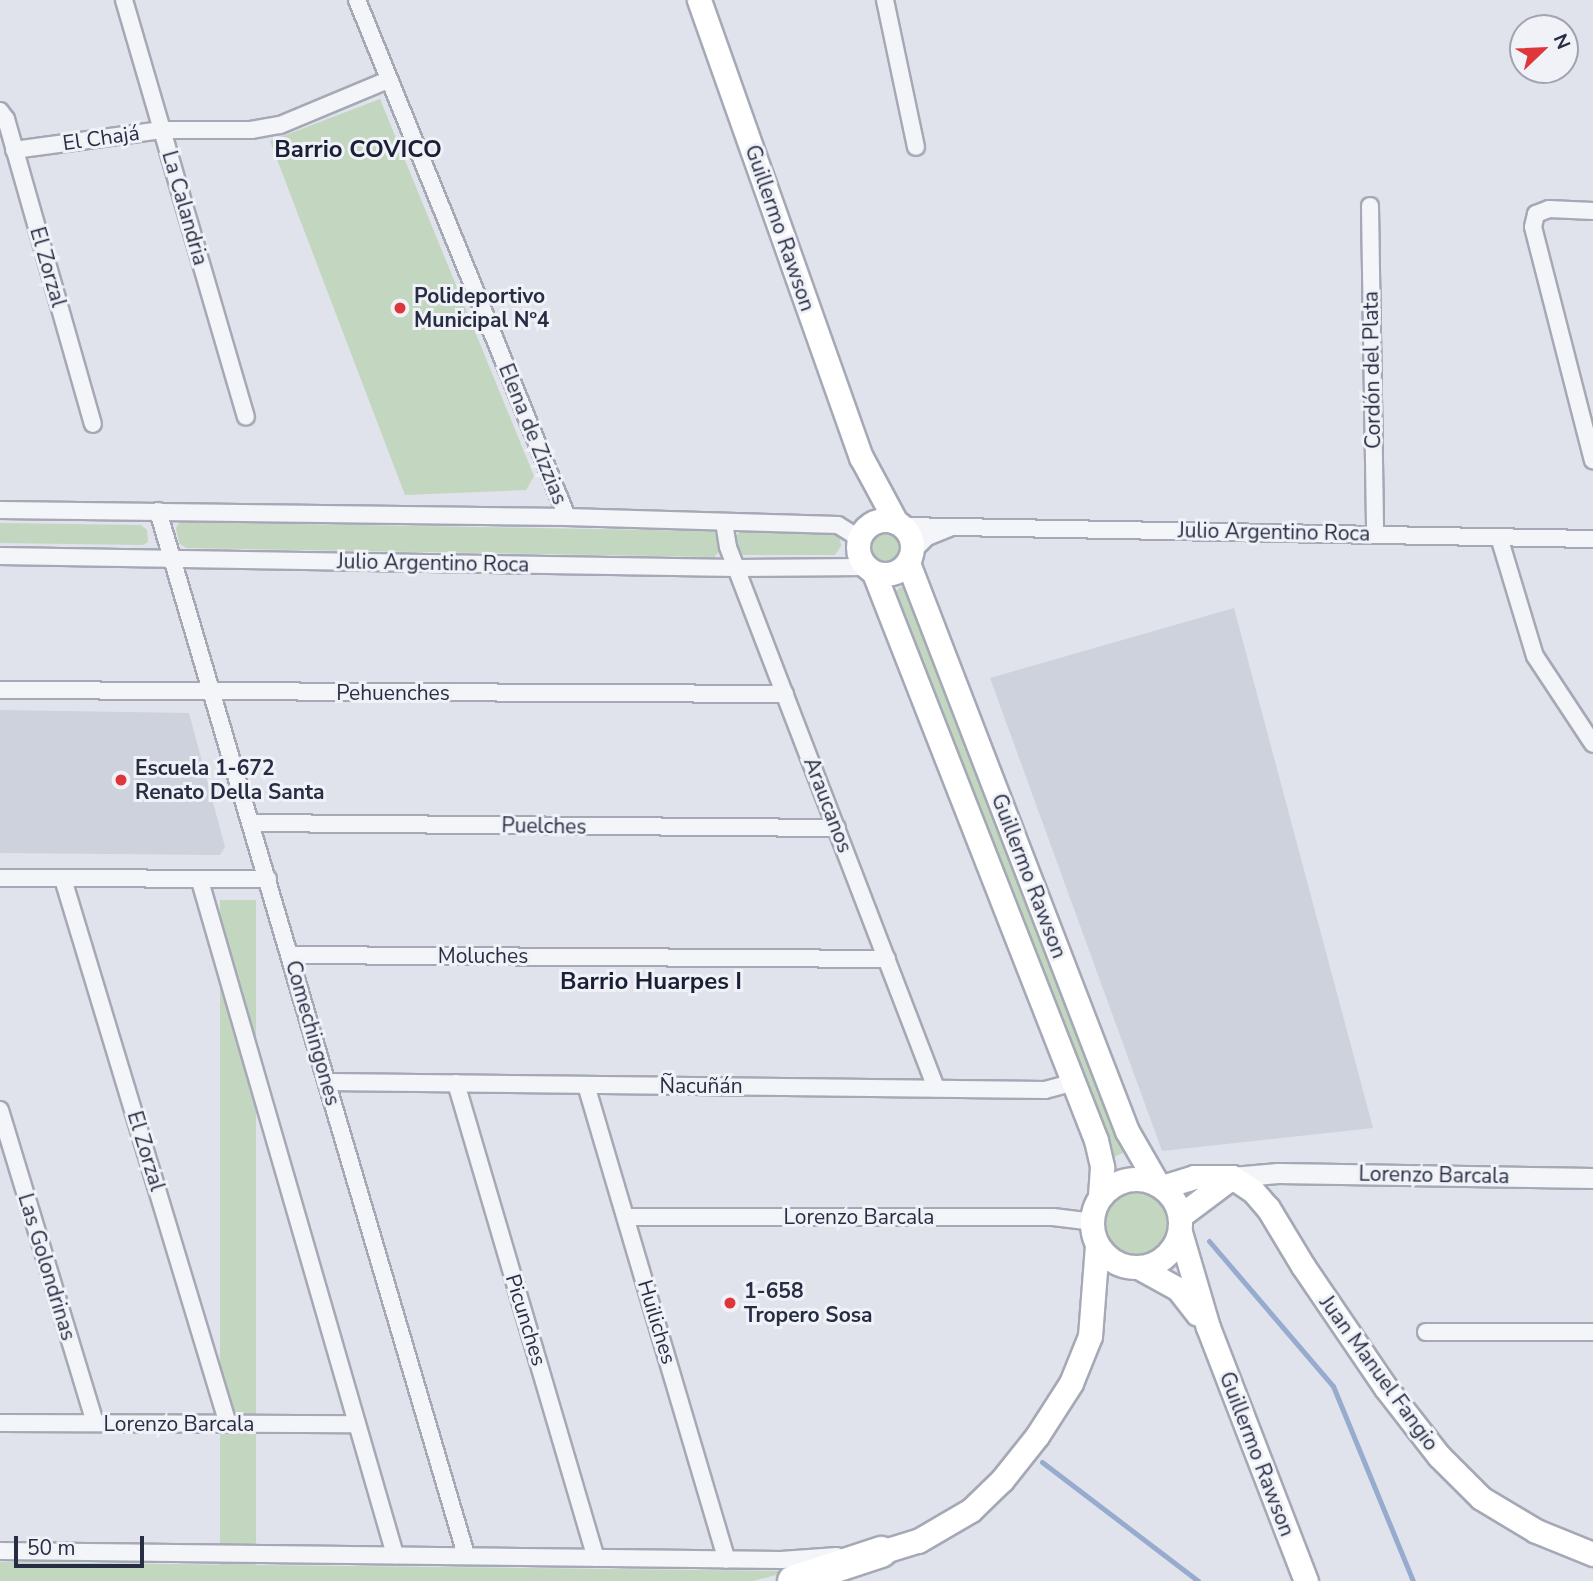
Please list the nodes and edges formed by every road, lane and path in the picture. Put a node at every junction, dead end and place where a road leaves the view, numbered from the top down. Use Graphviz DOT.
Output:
graph roads {
  1 [pos="124,0"];
  2 [pos="357,0"];
  3 [pos="699,0"];
  4 [pos="885,0"];
  5 [pos="388,80"];
  6 [pos="0,111"];
  7 [pos="162,130"];
  8 [pos="916,147"];
  9 [pos="15,150"];
  10 [pos="1370,206"];
  11 [pos="1593,211"];
  12 [pos="246,417"];
  13 [pos="93,424"];
  14 [pos="1593,460"];
  15 [pos="0,510"];
  16 [pos="158,511"];
  17 [pos="567,517"];
  18 [pos="724,522"];
  19 [pos="954,525"];
  20 [pos="883,527"];
  21 [pos="1375,534"];
  22 [pos="1499,537"];
  23 [pos="1593,539"];
  24 [pos="0,555"];
  25 [pos="910,557"];
  26 [pos="171,559"];
  27 [pos="737,568"];
  28 [pos="870,570"];
  29 [pos="0,690"];
  30 [pos="212,692"];
  31 [pos="785,694"];
  32 [pos="1593,744"];
  33 [pos="251,823"];
  34 [pos="837,828"];
  35 [pos="0,878"];
  36 [pos="63,879"];
  37 [pos="268,879"];
  38 [pos="200,881"];
  39 [pos="290,955"];
  40 [pos="887,959"];
  41 [pos="327,1082"];
  42 [pos="1073,1082"];
  43 [pos="456,1083"];
  44 [pos="586,1085"];
  45 [pos="936,1088"];
  46 [pos="0,1110"];
  47 [pos="1233,1177"];
  48 [pos="1593,1178"];
  49 [pos="1160,1186"];
  50 [pos="1100,1197"];
  51 [pos="626,1217"];
  52 [pos="1092,1222"];
  53 [pos="1180,1224"];
  54 [pos="1097,1245"];
  55 [pos="1140,1268"];
  56 [pos="1208,1327"];
  57 [pos="1426,1332"];
  58 [pos="1593,1332"];
  59 [pos="0,1423"];
  60 [pos="95,1423"];
  61 [pos="228,1424"];
  62 [pos="357,1424"];
  63 [pos="0,1551"];
  64 [pos="881,1552"];
  65 [pos="396,1555"];
  66 [pos="466,1555"];
  67 [pos="1593,1555"];
  68 [pos="596,1558"];
  69 [pos="727,1559"];
  70 [pos="793,1581"];
  71 [pos="1306,1581"];
  1 -- 7 [label="street, La Calandria"];
  2 -- 5 [label="street, Elena de Zizzias"];
  3 -- 20 [label="main road, Guillermo Rawson"];
  4 -- 8 [label="street"];
  5 -- 7 [label="street, El Chajá"];
  5 -- 17 [label="street, Elena de Zizzias"];
  6 -- 9 [label="street, El Zorzal"];
  7 -- 9 [label="street, El Chajá"];
  7 -- 12 [label="street, La Calandria"];
  9 -- 13 [label="street, El Zorzal"];
  10 -- 21 [label="street, Cordón del Plata"];
  11 -- 14 [label="street"];
  15 -- 16 [label="street, Julio Argentino Roca"];
  16 -- 17 [label="street, Julio Argentino Roca"];
  16 -- 26 [label="street, Comechingones"];
  17 -- 18 [label="street, Julio Argentino Roca"];
  18 -- 20 [label="street, Julio Argentino Roca"];
  18 -- 27 [label="street, Araucanos"];
  19 -- 20 [label="street, Julio Argentino Roca"];
  19 -- 21 [label="street, Julio Argentino Roca"];
  19 -- 25 [label="street, Julio Argentino Roca"];
  20 -- 25 [label="main road"];
  20 -- 28 [label="main road"];
  21 -- 22 [label="street, Julio Argentino Roca"];
  22 -- 23 [label="street, Julio Argentino Roca"];
  22 -- 32 [label="street"];
  24 -- 26 [label="street, Julio Argentino Roca"];
  25 -- 28 [label="main road"];
  25 -- 49 [label="main road, Guillermo Rawson"];
  26 -- 27 [label="street, Julio Argentino Roca"];
  26 -- 30 [label="street, Comechingones"];
  27 -- 28 [label="street, Julio Argentino Roca"];
  27 -- 31 [label="street, Araucanos"];
  28 -- 42 [label="main road, Guillermo Rawson"];
  29 -- 30 [label="street, Pehuenches"];
  30 -- 31 [label="street, Pehuenches"];
  30 -- 33 [label="street, Comechingones"];
  31 -- 34 [label="street, Araucanos"];
  33 -- 34 [label="street, Puelches"];
  33 -- 37 [label="street, Comechingones"];
  34 -- 40 [label="street, Araucanos"];
  35 -- 36 [label="street"];
  36 -- 38 [label="street"];
  36 -- 61 [label="street, El Zorzal"];
  37 -- 38 [label="street"];
  37 -- 39 [label="street, Comechingones"];
  38 -- 62 [label="street"];
  39 -- 40 [label="street, Moluches"];
  39 -- 41 [label="street, Comechingones"];
  40 -- 45 [label="street, Araucanos"];
  41 -- 43 [label="street, Ñacuñán"];
  41 -- 66 [label="street, Comechingones"];
  42 -- 45 [label="street, Ñacuñán"];
  42 -- 50 [label="main road, Guillermo Rawson"];
  43 -- 44 [label="street, Ñacuñán"];
  43 -- 68 [label="street, Picunches"];
  44 -- 45 [label="street, Ñacuñán"];
  44 -- 51 [label="street, Huiliches"];
  46 -- 60 [label="street, Las Golondrinas"];
  47 -- 48 [label="street, Lorenzo Barcala"];
  47 -- 49 [label="main road, Lorenzo Barcala"];
  47 -- 53 [label="main road"];
  47 -- 67 [label="main road, Juan Manuel Fangio"];
  49 -- 50 [label="main road"];
  49 -- 53 [label="main road"];
  50 -- 52 [label="main road"];
  51 -- 52 [label="street, Lorenzo Barcala"];
  51 -- 69 [label="street, Huiliches"];
  52 -- 54 [label="main road"];
  53 -- 55 [label="main road"];
  53 -- 56 [label="main road, Guillermo Rawson"];
  54 -- 55 [label="main road"];
  54 -- 64 [label="main road"];
  55 -- 56 [label="main road, Guillermo Rawson"];
  56 -- 71 [label="main road, Guillermo Rawson"];
  57 -- 58 [label="street"];
  59 -- 60 [label="street, Lorenzo Barcala"];
  60 -- 61 [label="street, Lorenzo Barcala"];
  61 -- 62 [label="street, Lorenzo Barcala"];
  62 -- 65 [label="street"];
  63 -- 65 [label="street"];
  64 -- 69 [label="street"];
  64 -- 70 [label="highway"];
  65 -- 66 [label="street"];
  66 -- 68 [label="street"];
  68 -- 69 [label="street"];
}
